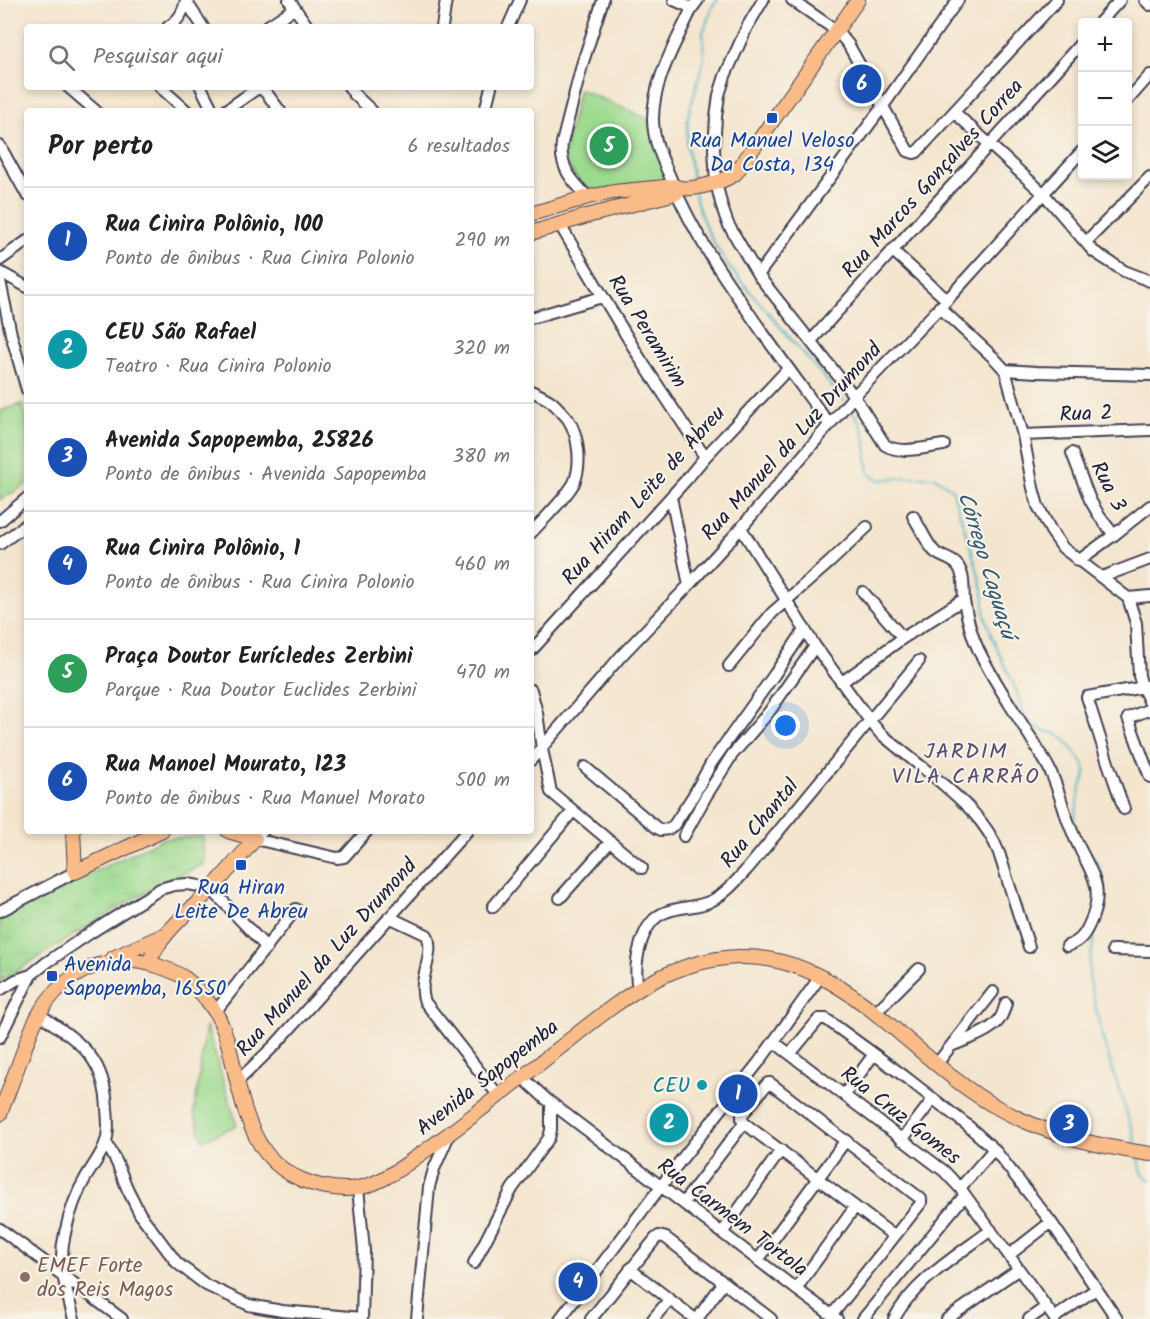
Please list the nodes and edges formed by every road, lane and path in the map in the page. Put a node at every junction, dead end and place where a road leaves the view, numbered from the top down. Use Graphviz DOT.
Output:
graph roads {
  1 [pos="186,0"];
  2 [pos="446,0"];
  3 [pos="520,0"];
  4 [pos="603,0"];
  5 [pos="674,0"];
  6 [pos="763,0"];
  7 [pos="792,0"];
  8 [pos="858,0"];
  9 [pos="958,0"];
  10 [pos="1057,0"];
  11 [pos="1120,0"];
  12 [pos="1145,0"];
  13 [pos="292,4"];
  14 [pos="695,4"];
  15 [pos="1150,5"];
  16 [pos="1104,18"];
  17 [pos="172,24"];
  18 [pos="200,24"];
  19 [pos="269,24"];
  20 [pos="306,24"];
  21 [pos="442,24"];
  22 [pos="509,24"];
  23 [pos="837,31"];
  24 [pos="1078,48"];
  25 [pos="1150,75"];
  26 [pos="72,90"];
  27 [pos="163,90"];
  28 [pos="202,90"];
  29 [pos="255,90"];
  30 [pos="263,90"];
  31 [pos="351,90"];
  32 [pos="490,90"];
  33 [pos="1132,95"];
  34 [pos="883,106"];
  35 [pos="92,108"];
  36 [pos="184,108"];
  37 [pos="212,108"];
  38 [pos="229,108"];
  39 [pos="278,108"];
  40 [pos="369,108"];
  41 [pos="486,108"];
  42 [pos="954,112"];
  43 [pos="990,145"];
  44 [pos="0,146"];
  45 [pos="1078,157"];
  46 [pos="1150,177"];
  47 [pos="714,183"];
  48 [pos="679,189"];
  49 [pos="24,190"];
  50 [pos="1044,194"];
  51 [pos="584,206"];
  52 [pos="534,214"];
  53 [pos="560,225"];
  54 [pos="534,232"];
  55 [pos="1086,242"];
  56 [pos="24,243"];
  57 [pos="892,250"];
  58 [pos="0,260"];
  59 [pos="0,272"];
  60 [pos="758,275"];
  61 [pos="0,281"];
  62 [pos="1150,281"];
  63 [pos="24,285"];
  64 [pos="602,297"];
  65 [pos="943,303"];
  66 [pos="534,317"];
  67 [pos="11,334"];
  68 [pos="0,339"];
  69 [pos="811,341"];
  70 [pos="788,369"];
  71 [pos="1005,370"];
  72 [pos="1150,375"];
  73 [pos="24,379"];
  74 [pos="534,394"];
  75 [pos="851,399"];
  76 [pos="833,420"];
  77 [pos="1150,430"];
  78 [pos="1023,435"];
  79 [pos="944,445"];
  80 [pos="1072,453"];
  81 [pos="705,457"];
  82 [pos="671,497"];
  83 [pos="24,501"];
  84 [pos="1150,506"];
  85 [pos="913,516"];
  86 [pos="0,521"];
  87 [pos="24,526"];
  88 [pos="867,527"];
  89 [pos="741,528"];
  90 [pos="534,530"];
  91 [pos="1114,535"];
  92 [pos="0,544"];
  93 [pos="1150,559"];
  94 [pos="1078,561"];
  95 [pos="1102,577"];
  96 [pos="689,585"];
  97 [pos="863,592"];
  98 [pos="1150,596"];
  99 [pos="1128,598"];
  100 [pos="964,599"];
  101 [pos="787,600"];
  102 [pos="805,629"];
  103 [pos="903,638"];
  104 [pos="1150,640"];
  105 [pos="1137,642"];
  106 [pos="815,646"];
  107 [pos="534,648"];
  108 [pos="919,661"];
  109 [pos="729,666"];
  110 [pos="842,682"];
  111 [pos="1146,686"];
  112 [pos="534,701"];
  113 [pos="1150,703"];
  114 [pos="1150,709"];
  115 [pos="870,720"];
  116 [pos="542,749"];
  117 [pos="534,757"];
  118 [pos="585,767"];
  119 [pos="1150,777"];
  120 [pos="1125,809"];
  121 [pos="573,811"];
  122 [pos="73,834"];
  123 [pos="156,834"];
  124 [pos="364,834"];
  125 [pos="464,834"];
  126 [pos="259,835"];
  127 [pos="684,836"];
  128 [pos="610,842"];
  129 [pos="642,868"];
  130 [pos="75,872"];
  131 [pos="210,890"];
  132 [pos="560,898"];
  133 [pos="493,907"];
  134 [pos="296,909"];
  135 [pos="0,911"];
  136 [pos="388,917"];
  137 [pos="166,934"];
  138 [pos="1067,946"];
  139 [pos="1029,947"];
  140 [pos="267,948"];
  141 [pos="1113,950"];
  142 [pos="1150,951"];
  143 [pos="105,962"];
  144 [pos="149,963"];
  145 [pos="919,969"];
  146 [pos="31,975"];
  147 [pos="820,977"];
  148 [pos="638,989"];
  149 [pos="0,990"];
  150 [pos="993,992"];
  151 [pos="1006,1003"];
  152 [pos="215,1011"];
  153 [pos="875,1013"];
  154 [pos="39,1014"];
  155 [pos="0,1037"];
  156 [pos="774,1042"];
  157 [pos="952,1045"];
  158 [pos="789,1054"];
  159 [pos="874,1054"];
  160 [pos="936,1065"];
  161 [pos="522,1077"];
  162 [pos="238,1081"];
  163 [pos="498,1095"];
  164 [pos="844,1095"];
  165 [pos="933,1099"];
  166 [pos="551,1103"];
  167 [pos="0,1114"];
  168 [pos="744,1123"];
  169 [pos="449,1134"];
  170 [pos="846,1140"];
  171 [pos="902,1140"];
  172 [pos="106,1142"];
  173 [pos="994,1149"];
  174 [pos="781,1150"];
  175 [pos="1150,1154"];
  176 [pos="818,1178"];
  177 [pos="661,1187"];
  178 [pos="358,1188"];
  179 [pos="962,1191"];
  180 [pos="683,1203"];
  181 [pos="855,1206"];
  182 [pos="1051,1222"];
  183 [pos="0,1229"];
  184 [pos="991,1230"];
  185 [pos="722,1233"];
  186 [pos="894,1236"];
  187 [pos="1009,1255"];
  188 [pos="758,1260"];
  189 [pos="474,1263"];
  190 [pos="630,1269"];
  191 [pos="1019,1269"];
  192 [pos="62,1276"];
  193 [pos="724,1282"];
  194 [pos="796,1289"];
  195 [pos="1096,1289"];
  196 [pos="669,1300"];
  197 [pos="1046,1307"];
  198 [pos="834,1317"];
  199 [pos="362,1318"];
  200 [pos="74,1319"];
  201 [pos="122,1319"];
  202 [pos="417,1319"];
  203 [pos="560,1319"];
  204 [pos="591,1319"];
  205 [pos="653,1319"];
  206 [pos="696,1319"];
  207 [pos="771,1319"];
  208 [pos="863,1319"];
  209 [pos="894,1319"];
  210 [pos="947,1319"];
  211 [pos="1029,1319"];
  212 [pos="1055,1319"];
  213 [pos="1117,1319"];
  1 -- 17 [label="street"];
  1 -- 18 [label="street"];
  2 -- 21 [label="street"];
  3 -- 22 [label="street"];
  4 -- 51 [label="street"];
  5 -- 14 [label="street"];
  6 -- 47 [label="street"];
  7 -- 23 [label="street"];
  8 -- 23 [label="main road"];
  9 -- 34 [label="street"];
  10 -- 42 [label="street"];
  11 -- 16 [label="street"];
  12 -- 15 [label="street"];
  13 -- 19 [label="street"];
  13 -- 20 [label="street"];
  14 -- 48 [label="street"];
  23 -- 34 [label="street"];
  23 -- 47 [label="main road"];
  24 -- 43 [label="street, Rua Marcos Gonçalves Correa"];
  25 -- 33 [label="street"];
  26 -- 35 [label="street"];
  27 -- 36 [label="street"];
  28 -- 37 [label="street"];
  29 -- 38 [label="street"];
  30 -- 39 [label="street"];
  31 -- 40 [label="street"];
  32 -- 41 [label="street"];
  34 -- 42 [label="street"];
  34 -- 60 [label="street"];
  42 -- 43 [label="street"];
  43 -- 50 [label="street"];
  43 -- 57 [label="street, Rua Marcos Gonçalves Correa"];
  44 -- 49 [label="street"];
  45 -- 50 [label="street, Rua Manuel da Luz Drumond"];
  46 -- 55 [label="street"];
  47 -- 48 [label="main road"];
  47 -- 60 [label="street"];
  48 -- 51 [label="main road"];
  48 -- 70 [label="street"];
  50 -- 55 [label="street"];
  50 -- 65 [label="street, Rua Manuel da Luz Drumond"];
  51 -- 52 [label="main road"];
  51 -- 53 [label="main road"];
  53 -- 54 [label="main road"];
  53 -- 64 [label="street, Rua Peramirim"];
  55 -- 62 [label="street"];
  56 -- 58 [label="street"];
  57 -- 65 [label="street"];
  57 -- 69 [label="street, Rua Marcos Gonçalves Correa"];
  59 -- 63 [label="street"];
  60 -- 69 [label="street"];
  61 -- 67 [label="street"];
  64 -- 66 [label="street"];
  64 -- 81 [label="street, Rua Peramirim"];
  65 -- 71 [label="street"];
  65 -- 75 [label="street, Rua Manuel da Luz Drumond"];
  67 -- 68 [label="street"];
  67 -- 73 [label="street"];
  69 -- 75 [label="street"];
  70 -- 76 [label="street"];
  70 -- 81 [label="street, Rua Hiram Leite de Abreu"];
  71 -- 72 [label="street"];
  71 -- 78 [label="street"];
  74 -- 90 [label="street"];
  75 -- 76 [label="street, Rua Manuel da Luz Drumond"];
  75 -- 79 [label="street"];
  76 -- 89 [label="street, Rua Manuel da Luz Drumond"];
  77 -- 78 [label="street, Rua 2"];
  78 -- 94 [label="street"];
  80 -- 91 [label="street, Rua 3"];
  81 -- 82 [label="street, Rua Hiram Leite de Abreu"];
  82 -- 96 [label="street"];
  82 -- 107 [label="street, Rua Hiram Leite de Abreu"];
  83 -- 86 [label="street"];
  84 -- 91 [label="street"];
  85 -- 100 [label="street"];
  87 -- 92 [label="street"];
  88 -- 101 [label="street"];
  89 -- 96 [label="street, Rua Manuel da Luz Drumond"];
  89 -- 101 [label="street"];
  91 -- 94 [label="street"];
  93 -- 95 [label="street"];
  94 -- 95 [label="street"];
  95 -- 99 [label="street"];
  96 -- 116 [label="street, Rua Manuel da Luz Drumond"];
  97 -- 103 [label="street"];
  98 -- 99 [label="street"];
  99 -- 105 [label="street"];
  100 -- 103 [label="street"];
  100 -- 138 [label="street"];
  101 -- 102 [label="street"];
  101 -- 109 [label="street"];
  102 -- 106 [label="street"];
  102 -- 118 [label="street"];
  103 -- 110 [label="street"];
  104 -- 105 [label="street"];
  105 -- 111 [label="street"];
  106 -- 110 [label="street"];
  106 -- 127 [label="street"];
  108 -- 115 [label="street, Rua Chantal"];
  110 -- 115 [label="street"];
  111 -- 113 [label="street"];
  111 -- 120 [label="street"];
  112 -- 116 [label="street"];
  114 -- 119 [label="street"];
  115 -- 139 [label="street"];
  115 -- 148 [label="street, Rua Chantal"];
  116 -- 117 [label="street, Rua Manuel da Luz Drumond"];
  116 -- 121 [label="street"];
  121 -- 128 [label="street"];
  121 -- 133 [label="street"];
  122 -- 130 [label="main road"];
  123 -- 130 [label="main road"];
  124 -- 126 [label="street"];
  125 -- 136 [label="street, Rua Manuel da Luz Drumond"];
  126 -- 131 [label="main road"];
  128 -- 129 [label="street"];
  128 -- 132 [label="street"];
  130 -- 135 [label="street"];
  131 -- 137 [label="main road"];
  131 -- 140 [label="street"];
  131 -- 146 [label="street"];
  134 -- 140 [label="street"];
  136 -- 162 [label="street, Rua Manuel da Luz Drumond"];
  136 -- 163 [label="street"];
  137 -- 143 [label="main road"];
  137 -- 144 [label="main road"];
  140 -- 152 [label="street"];
  141 -- 142 [label="street"];
  143 -- 144 [label="main road, Avenida Sapopemba"];
  143 -- 154 [label="main road, Avenida Sapopemba"];
  144 -- 152 [label="main road, Avenida Sapopemba"];
  145 -- 153 [label="street"];
  146 -- 149 [label="street"];
  146 -- 155 [label="street"];
  147 -- 148 [label="main road, Avenida Sapopemba"];
  147 -- 153 [label="main road, Avenida Sapopemba"];
  147 -- 156 [label="street"];
  148 -- 161 [label="main road, Avenida Sapopemba"];
  150 -- 157 [label="street"];
  151 -- 157 [label="street"];
  152 -- 162 [label="main road, Avenida Sapopemba"];
  153 -- 160 [label="main road, Avenida Sapopemba"];
  154 -- 167 [label="main road, Avenida Sapopemba"];
  154 -- 172 [label="street"];
  156 -- 158 [label="street, Rua Cruz Gomes"];
  156 -- 177 [label="street"];
  157 -- 160 [label="street"];
  158 -- 159 [label="street"];
  158 -- 164 [label="street, Rua Cruz Gomes"];
  159 -- 164 [label="street"];
  159 -- 165 [label="street"];
  160 -- 175 [label="main road, Avenida Sapopemba"];
  161 -- 163 [label="main road, Avenida Sapopemba"];
  161 -- 166 [label="street, Rua Carmem Tortola"];
  162 -- 178 [label="main road, Avenida Sapopemba"];
  163 -- 169 [label="main road, Avenida Sapopemba"];
  164 -- 171 [label="street, Rua Cruz Gomes"];
  165 -- 171 [label="street"];
  165 -- 173 [label="street"];
  166 -- 177 [label="street, Rua Carmem Tortola"];
  166 -- 189 [label="street"];
  168 -- 170 [label="street"];
  168 -- 174 [label="street"];
  168 -- 180 [label="street"];
  169 -- 178 [label="main road, Avenida Sapopemba"];
  169 -- 202 [label="street"];
  170 -- 176 [label="street"];
  170 -- 186 [label="street"];
  171 -- 179 [label="street, Rua Cruz Gomes"];
  172 -- 192 [label="street"];
  172 -- 199 [label="street"];
  173 -- 179 [label="street"];
  173 -- 182 [label="street"];
  174 -- 176 [label="street"];
  174 -- 185 [label="street"];
  176 -- 181 [label="street"];
  176 -- 188 [label="street"];
  177 -- 180 [label="street, Rua Carmem Tortola"];
  177 -- 203 [label="street"];
  178 -- 199 [label="street"];
  179 -- 184 [label="street, Rua Cruz Gomes"];
  179 -- 208 [label="street"];
  180 -- 185 [label="street, Rua Carmem Tortola"];
  181 -- 186 [label="street"];
  181 -- 194 [label="street"];
  182 -- 187 [label="street"];
  182 -- 195 [label="street"];
  183 -- 192 [label="street"];
  184 -- 187 [label="street, Rua Cruz Gomes"];
  184 -- 209 [label="street"];
  185 -- 188 [label="street, Rua Carmem Tortola"];
  186 -- 198 [label="street"];
  187 -- 191 [label="street, Rua Cruz Gomes"];
  188 -- 194 [label="street, Rua Carmem Tortola"];
  190 -- 193 [label="street"];
  190 -- 196 [label="street"];
  190 -- 204 [label="street"];
  191 -- 197 [label="street, Rua Cruz Gomes"];
  191 -- 210 [label="street"];
  192 -- 200 [label="street"];
  192 -- 201 [label="street"];
  193 -- 206 [label="street"];
  193 -- 207 [label="street"];
  194 -- 198 [label="street, Rua Carmem Tortola"];
  195 -- 212 [label="street"];
  195 -- 213 [label="street"];
  196 -- 205 [label="street"];
  196 -- 206 [label="street"];
  197 -- 211 [label="street"];
  197 -- 212 [label="street, Rua Cruz Gomes"];
}
